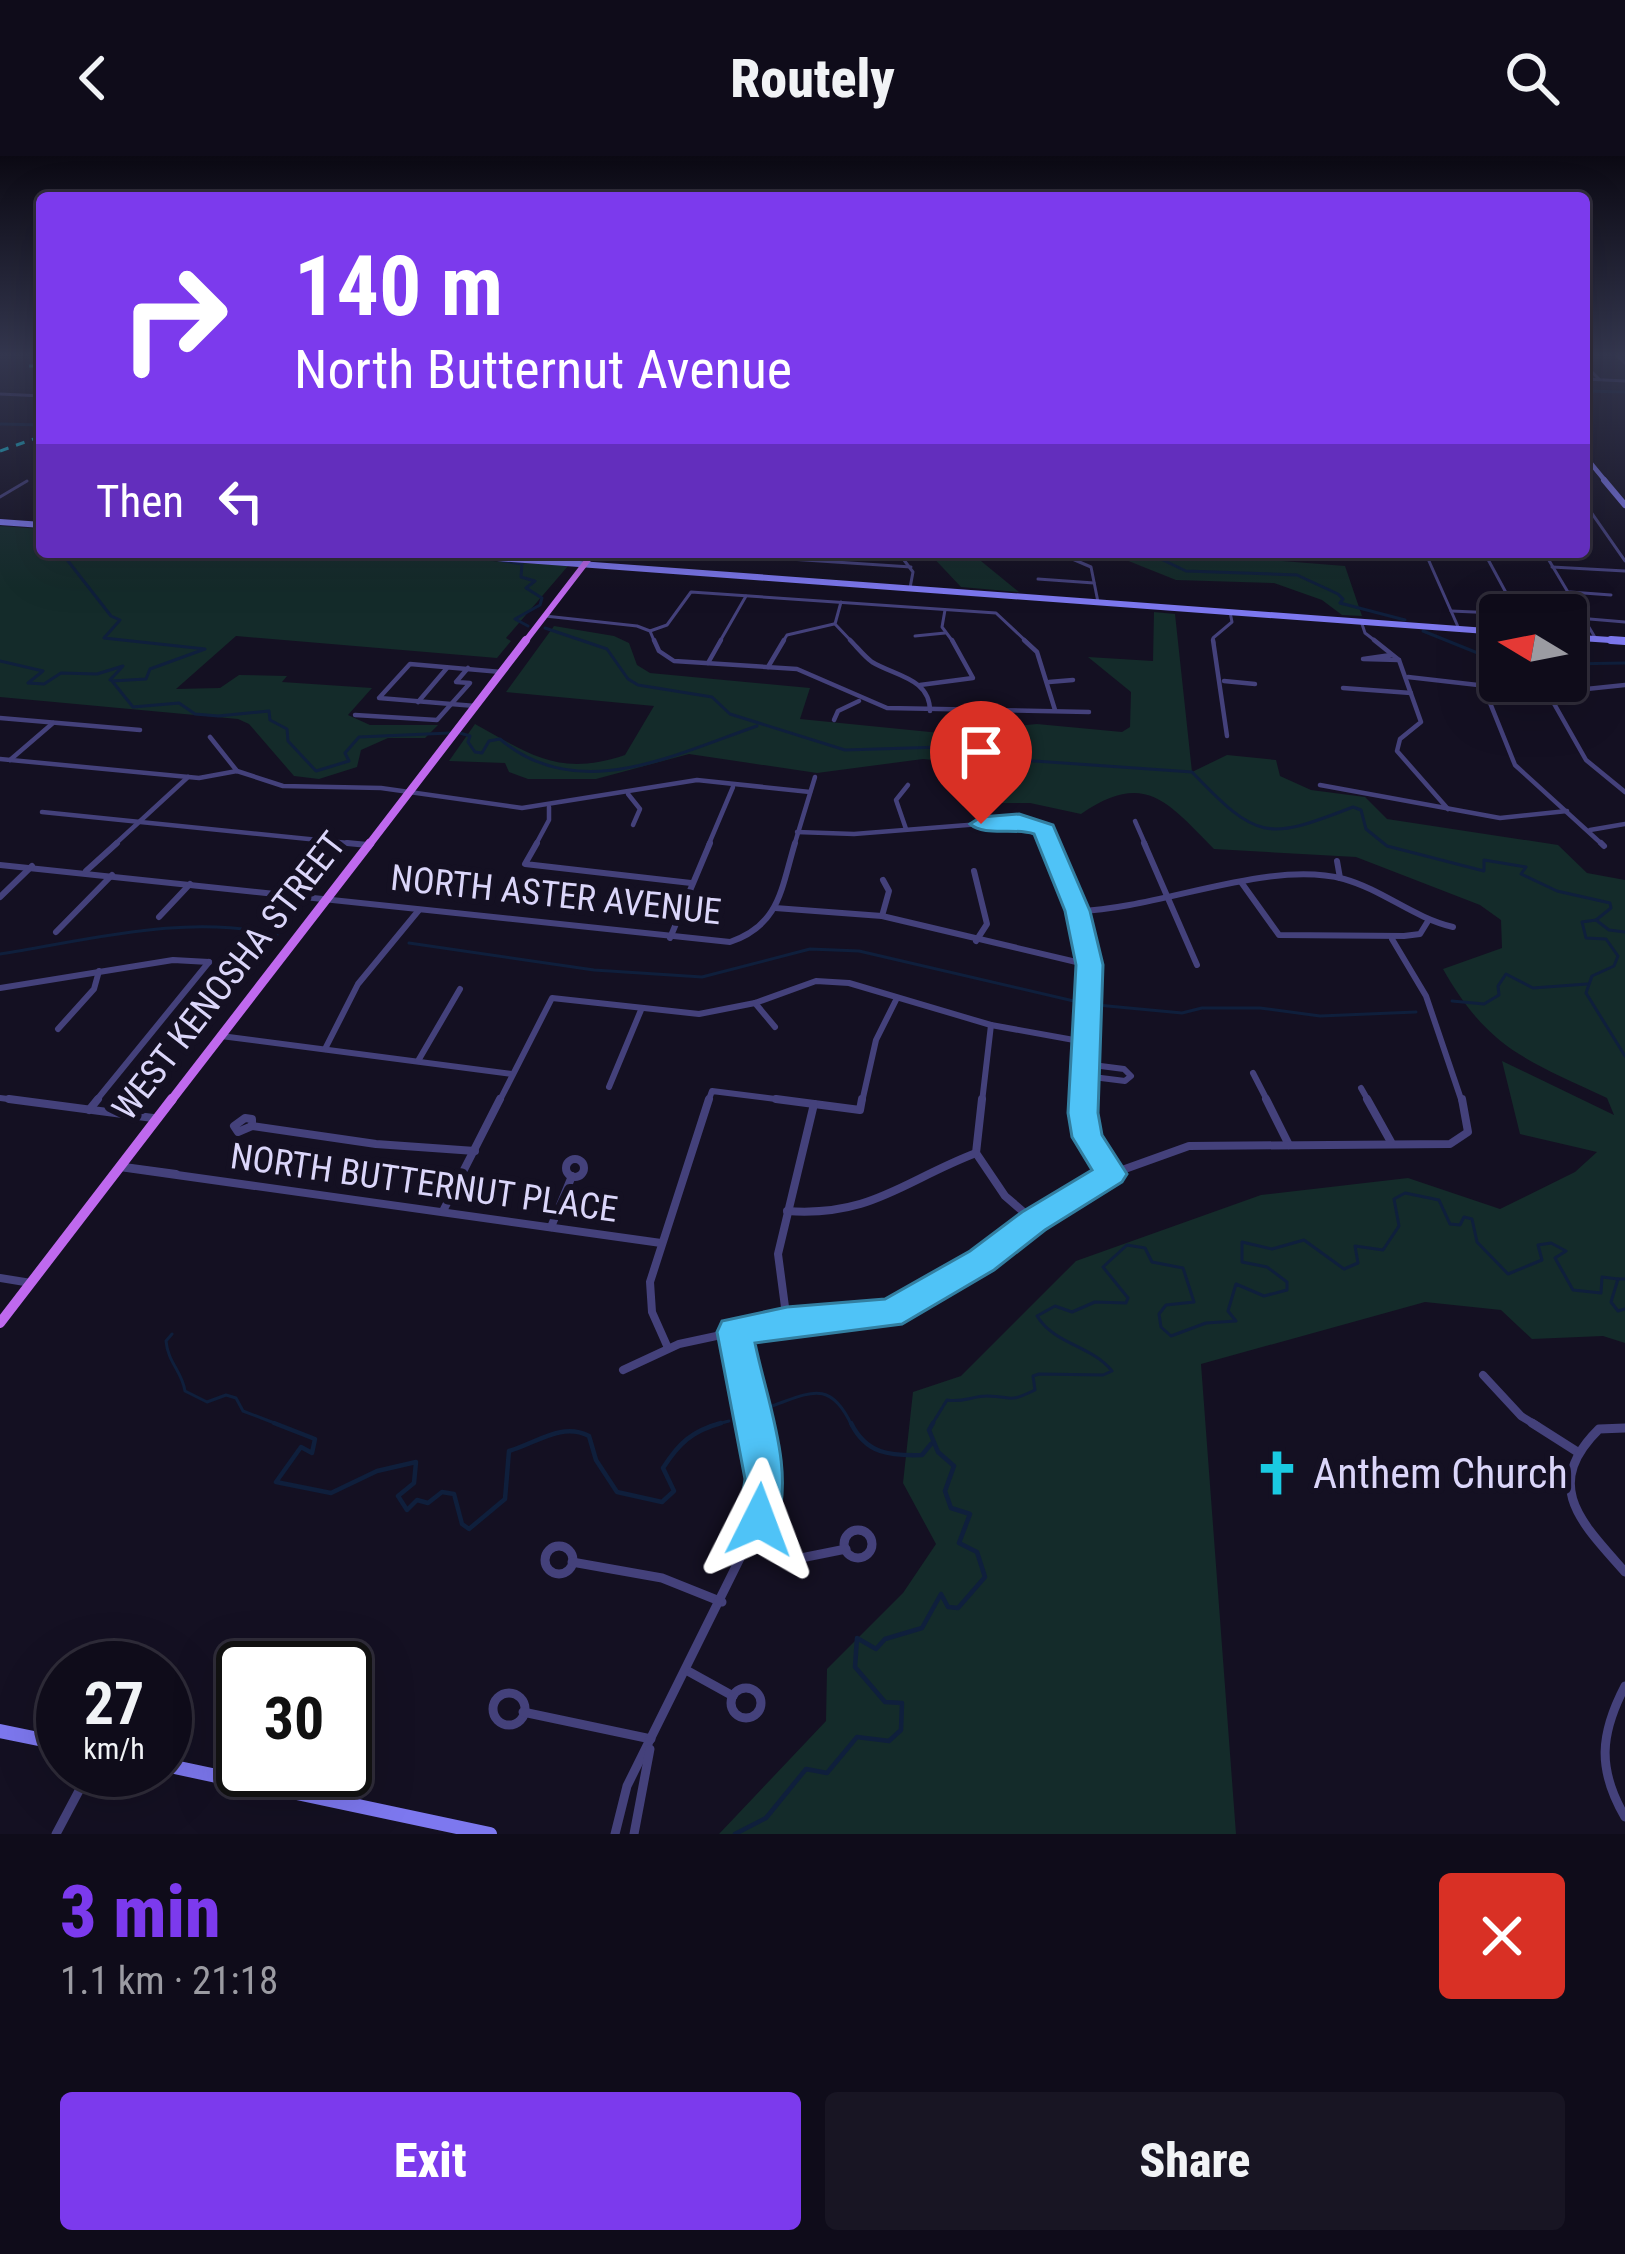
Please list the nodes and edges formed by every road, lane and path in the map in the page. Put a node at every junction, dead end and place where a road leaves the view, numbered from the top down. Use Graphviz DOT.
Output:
graph roads {
  1 [pos="1590,463"];
  2 [pos="27,482"];
  3 [pos="0,496"];
  4 [pos="1625,505"];
  5 [pos="1590,510"];
  6 [pos="0,522"];
  7 [pos="36,525"];
  8 [pos="1615,542"];
  9 [pos="1625,543"];
  10 [pos="538,558"];
  11 [pos="590,558"];
  12 [pos="774,558"];
  13 [pos="832,558"];
  14 [pos="903,558"];
  15 [pos="1073,558"];
  16 [pos="1428,558"];
  17 [pos="1487,558"];
  18 [pos="1547,558"];
  19 [pos="1625,561"];
  20 [pos="585,564"];
  21 [pos="830,564"];
  22 [pos="910,567"];
  23 [pos="1552,567"];
  24 [pos="1625,572"];
  25 [pos="1038,579"];
  26 [pos="814,581"];
  27 [pos="1094,583"];
  28 [pos="910,588"];
  29 [pos="1567,592"];
  30 [pos="1507,594"];
  31 [pos="1611,595"];
  32 [pos="746,596"];
  33 [pos="802,600"];
  34 [pos="810,600"];
  35 [pos="841,602"];
  36 [pos="1094,602"];
  37 [pos="945,610"];
  38 [pos="1227,611"];
  39 [pos="1451,611"];
  40 [pos="1479,612"];
  41 [pos="543,618"];
  42 [pos="1587,618"];
  43 [pos="1365,622"];
  44 [pos="1625,622"];
  45 [pos="836,624"];
  46 [pos="1587,624"];
  47 [pos="1460,628"];
  48 [pos="1479,630"];
  49 [pos="650,631"];
  50 [pos="945,633"];
  51 [pos="915,636"];
  52 [pos="1587,638"];
  53 [pos="1596,639"];
  54 [pos="1625,641"];
  55 [pos="708,663"];
  56 [pos="448,667"];
  57 [pos="768,667"];
  58 [pos="468,668"];
  59 [pos="504,669"];
  60 [pos="1407,676"];
  61 [pos="1073,680"];
  62 [pos="1224,681"];
  63 [pos="1049,682"];
  64 [pos="1255,683"];
  65 [pos="1479,683"];
  66 [pos="920,685"];
  67 [pos="1625,686"];
  68 [pos="1342,688"];
  69 [pos="1587,689"];
  70 [pos="461,693"];
  71 [pos="1411,693"];
  72 [pos="484,695"];
  73 [pos="859,701"];
  74 [pos="418,702"];
  75 [pos="1490,702"];
  76 [pos="1553,702"];
  77 [pos="453,705"];
  78 [pos="475,706"];
  79 [pos="1055,710"];
  80 [pos="930,711"];
  81 [pos="1090,712"];
  82 [pos="356,716"];
  83 [pos="0,718"];
  84 [pos="834,720"];
  85 [pos="53,723"];
  86 [pos="140,730"];
  87 [pos="1227,736"];
  88 [pos="210,737"];
  89 [pos="0,759"];
  90 [pos="10,760"];
  91 [pos="238,770"];
  92 [pos="188,777"];
  93 [pos="815,777"];
  94 [pos="1625,778"];
  95 [pos="1610,779"];
  96 [pos="908,785"];
  97 [pos="1320,785"];
  98 [pos="733,787"];
  99 [pos="810,792"];
  100 [pos="1625,792"];
  101 [pos="409,793"];
  102 [pos="628,794"];
  103 [pos="549,806"];
  104 [pos="1448,809"];
  105 [pos="1568,811"];
  106 [pos="41,812"];
  107 [pos="138,821"];
  108 [pos="1135,821"];
  109 [pos="1625,824"];
  110 [pos="633,825"];
  111 [pos="905,829"];
  112 [pos="1590,830"];
  113 [pos="797,832"];
  114 [pos="368,845"];
  115 [pos="1604,846"];
  116 [pos="1337,861"];
  117 [pos="0,865"];
  118 [pos="32,866"];
  119 [pos="86,871"];
  120 [pos="974,871"];
  121 [pos="114,874"];
  122 [pos="1340,878"];
  123 [pos="884,880"];
  124 [pos="1241,882"];
  125 [pos="691,883"];
  126 [pos="190,884"];
  127 [pos="0,897"];
  128 [pos="328,898"];
  129 [pos="1166,900"];
  130 [pos="775,908"];
  131 [pos="419,909"];
  132 [pos="1078,911"];
  133 [pos="160,916"];
  134 [pos="882,916"];
  135 [pos="1428,921"];
  136 [pos="1453,927"];
  137 [pos="56,932"];
  138 [pos="670,938"];
  139 [pos="1392,939"];
  140 [pos="976,941"];
  141 [pos="1089,965"];
  142 [pos="1197,965"];
  143 [pos="99,971"];
  144 [pos="0,988"];
  145 [pos="460,989"];
  146 [pos="896,1000"];
  147 [pos="755,1003"];
  148 [pos="641,1010"];
  149 [pos="992,1025"];
  150 [pos="775,1028"];
  151 [pos="58,1029"];
  152 [pos="221,1036"];
  153 [pos="1085,1042"];
  154 [pos="325,1049"];
  155 [pos="418,1061"];
  156 [pos="1085,1064"];
  157 [pos="1253,1072"];
  158 [pos="512,1074"];
  159 [pos="1085,1076"];
  160 [pos="609,1087"];
  161 [pos="1361,1088"];
  162 [pos="0,1098"];
  163 [pos="814,1104"];
  164 [pos="89,1110"];
  165 [pos="157,1119"];
  166 [pos="252,1126"];
  167 [pos="1391,1142"];
  168 [pos="1289,1145"];
  169 [pos="475,1151"];
  170 [pos="976,1153"];
  171 [pos="120,1167"];
  172 [pos="1111,1174"];
  173 [pos="572,1176"];
  174 [pos="443,1211"];
  175 [pos="788,1211"];
  176 [pos="1034,1221"];
  177 [pos="550,1227"];
  178 [pos="662,1243"];
  179 [pos="0,1278"];
  180 [pos="31,1283"];
  181 [pos="787,1322"];
  182 [pos="0,1324"];
  183 [pos="735,1332"];
  184 [pos="668,1348"];
  185 [pos="623,1370"];
  186 [pos="1483,1376"];
  187 [pos="1625,1428"];
  188 [pos="1576,1451"];
  189 [pos="750,1544"];
  190 [pos="846,1549"];
  191 [pos="572,1562"];
  192 [pos="1625,1572"];
  193 [pos="722,1602"];
  194 [pos="686,1670"];
  195 [pos="1625,1686"];
  196 [pos="734,1696"];
  197 [pos="523,1712"];
  198 [pos="0,1731"];
  199 [pos="36,1738"];
  200 [pos="650,1739"];
  201 [pos="192,1771"];
  202 [pos="76,1797"];
  203 [pos="1625,1817"];
  204 [pos="56,1834"];
  205 [pos="490,1834"];
  206 [pos="615,1834"];
  207 [pos="634,1834"];
  1 -- 4 [label="street"];
  2 -- 3 [label="street"];
  5 -- 8 [label="street"];
  6 -- 7 [label="street"];
  8 -- 9 [label="street"];
  8 -- 19 [label="street"];
  10 -- 20 [label="street"];
  11 -- 20 [label="main road, WEST KENOSHA STREET"];
  12 -- 21 [label="street"];
  13 -- 21 [label="street"];
  14 -- 22 [label="street"];
  15 -- 27 [label="street"];
  16 -- 39 [label="street"];
  17 -- 30 [label="street"];
  18 -- 23 [label="street"];
  20 -- 26 [label="street"];
  20 -- 41 [label="main road, WEST KENOSHA STREET"];
  21 -- 22 [label="street"];
  22 -- 28 [label="street"];
  23 -- 24 [label="street"];
  23 -- 29 [label="street"];
  25 -- 27 [label="street"];
  26 -- 28 [label="street"];
  26 -- 33 [label="street"];
  26 -- 34 [label="street"];
  27 -- 36 [label="street"];
  28 -- 36 [label="street"];
  29 -- 31 [label="street"];
  32 -- 33 [label="street"];
  32 -- 49 [label="street"];
  32 -- 55 [label="street"];
  33 -- 34 [label="street"];
  34 -- 35 [label="street"];
  35 -- 37 [label="street"];
  35 -- 45 [label="street"];
  36 -- 38 [label="street"];
  37 -- 50 [label="street"];
  37 -- 63 [label="street"];
  38 -- 43 [label="street"];
  38 -- 62 [label="street"];
  39 -- 40 [label="street"];
  39 -- 47 [label="street"];
  41 -- 49 [label="street"];
  41 -- 59 [label="main road, WEST KENOSHA STREET"];
  42 -- 44 [label="street"];
  43 -- 47 [label="street"];
  43 -- 60 [label="street"];
  45 -- 57 [label="street"];
  45 -- 66 [label="street"];
  46 -- 53 [label="street"];
  47 -- 48 [label="street"];
  49 -- 55 [label="street"];
  50 -- 51 [label="street"];
  50 -- 66 [label="street"];
  52 -- 53 [label="street"];
  53 -- 54 [label="street"];
  55 -- 57 [label="street"];
  56 -- 58 [label="street"];
  56 -- 74 [label="street"];
  56 -- 74 [label="street"];
  57 -- 73 [label="street"];
  58 -- 59 [label="street"];
  58 -- 70 [label="street"];
  59 -- 72 [label="main road, WEST KENOSHA STREET"];
  60 -- 65 [label="street"];
  60 -- 71 [label="street"];
  61 -- 63 [label="street"];
  62 -- 64 [label="street"];
  62 -- 87 [label="street"];
  63 -- 79 [label="street"];
  66 -- 80 [label="street"];
  67 -- 69 [label="street"];
  68 -- 71 [label="street"];
  70 -- 72 [label="street"];
  70 -- 77 [label="street"];
  71 -- 104 [label="street"];
  72 -- 78 [label="main road, WEST KENOSHA STREET"];
  73 -- 80 [label="street"];
  73 -- 84 [label="street"];
  74 -- 77 [label="street"];
  75 -- 105 [label="street"];
  76 -- 95 [label="street"];
  77 -- 78 [label="street"];
  77 -- 82 [label="street"];
  78 -- 101 [label="main road, WEST KENOSHA STREET"];
  79 -- 80 [label="street"];
  79 -- 81 [label="street"];
  83 -- 85 [label="street"];
  85 -- 86 [label="street"];
  85 -- 90 [label="street"];
  88 -- 91 [label="street"];
  89 -- 90 [label="street"];
  90 -- 92 [label="street"];
  91 -- 92 [label="street"];
  91 -- 101 [label="street"];
  92 -- 107 [label="street"];
  93 -- 99 [label="street"];
  94 -- 95 [label="street"];
  95 -- 100 [label="street"];
  96 -- 111 [label="street"];
  97 -- 104 [label="street"];
  98 -- 99 [label="street"];
  98 -- 102 [label="street"];
  98 -- 125 [label="street"];
  99 -- 113 [label="street"];
  101 -- 103 [label="street"];
  101 -- 114 [label="main road, WEST KENOSHA STREET"];
  102 -- 103 [label="street"];
  102 -- 110 [label="street"];
  103 -- 125 [label="street"];
  104 -- 105 [label="street"];
  105 -- 112 [label="street"];
  106 -- 107 [label="street"];
  107 -- 114 [label="street"];
  107 -- 119 [label="street"];
  108 -- 129 [label="street"];
  109 -- 112 [label="street"];
  111 -- 113 [label="street"];
  111 -- 132 [label="street"];
  112 -- 115 [label="street"];
  113 -- 130 [label="street"];
  114 -- 128 [label="main road, WEST KENOSHA STREET"];
  116 -- 122 [label="street"];
  117 -- 118 [label="street, NORTH ASTER AVENUE"];
  118 -- 119 [label="street, NORTH ASTER AVENUE"];
  118 -- 127 [label="street"];
  119 -- 121 [label="street, NORTH ASTER AVENUE"];
  120 -- 140 [label="street"];
  121 -- 126 [label="street, NORTH ASTER AVENUE"];
  121 -- 137 [label="street"];
  122 -- 124 [label="street"];
  122 -- 135 [label="street"];
  123 -- 134 [label="street"];
  124 -- 129 [label="street"];
  124 -- 139 [label="street"];
  125 -- 138 [label="street"];
  126 -- 128 [label="street, NORTH ASTER AVENUE"];
  126 -- 133 [label="street"];
  128 -- 131 [label="street, NORTH ASTER AVENUE"];
  128 -- 152 [label="main road, WEST KENOSHA STREET"];
  129 -- 132 [label="street"];
  129 -- 142 [label="street"];
  130 -- 134 [label="street, NORTH ASTER AVENUE"];
  130 -- 138 [label="street, NORTH ASTER AVENUE"];
  131 -- 138 [label="street, NORTH ASTER AVENUE"];
  131 -- 154 [label="street"];
  132 -- 141 [label="street"];
  134 -- 140 [label="street, NORTH ASTER AVENUE"];
  135 -- 136 [label="street"];
  135 -- 139 [label="street"];
  139 -- 167 [label="street"];
  140 -- 141 [label="street, NORTH ASTER AVENUE"];
  141 -- 153 [label="street"];
  143 -- 144 [label="street"];
  143 -- 151 [label="street"];
  143 -- 164 [label="street"];
  145 -- 155 [label="street"];
  146 -- 147 [label="street"];
  146 -- 149 [label="street"];
  146 -- 163 [label="street"];
  147 -- 148 [label="street"];
  147 -- 150 [label="street"];
  148 -- 158 [label="street"];
  148 -- 160 [label="street"];
  149 -- 153 [label="street"];
  149 -- 170 [label="street"];
  152 -- 154 [label="street"];
  152 -- 165 [label="main road, WEST KENOSHA STREET"];
  153 -- 156 [label="street"];
  154 -- 155 [label="street"];
  155 -- 158 [label="street"];
  156 -- 159 [label="street"];
  156 -- 159 [label="street"];
  157 -- 168 [label="street"];
  158 -- 169 [label="street"];
  159 -- 172 [label="street"];
  161 -- 167 [label="street"];
  162 -- 164 [label="street"];
  163 -- 175 [label="street"];
  163 -- 178 [label="street"];
  164 -- 165 [label="street"];
  165 -- 171 [label="main road, WEST KENOSHA STREET"];
  166 -- 169 [label="street"];
  167 -- 168 [label="street"];
  168 -- 172 [label="street"];
  169 -- 174 [label="street"];
  170 -- 175 [label="street"];
  170 -- 176 [label="street"];
  171 -- 174 [label="street, NORTH BUTTERNUT PLACE"];
  171 -- 180 [label="main road, WEST KENOSHA STREET"];
  172 -- 176 [label="street"];
  173 -- 177 [label="street"];
  174 -- 177 [label="street, NORTH BUTTERNUT PLACE"];
  175 -- 181 [label="street"];
  176 -- 181 [label="street"];
  177 -- 178 [label="street, NORTH BUTTERNUT PLACE"];
  178 -- 184 [label="street"];
  179 -- 180 [label="street"];
  180 -- 182 [label="main road, WEST KENOSHA STREET"];
  181 -- 183 [label="street"];
  183 -- 184 [label="street"];
  183 -- 189 [label="street"];
  184 -- 185 [label="street"];
  186 -- 188 [label="street"];
  187 -- 188 [label="street"];
  188 -- 192 [label="street"];
  189 -- 190 [label="street"];
  189 -- 193 [label="street"];
  191 -- 193 [label="street"];
  193 -- 194 [label="street"];
  194 -- 196 [label="street"];
  194 -- 200 [label="street"];
  195 -- 203 [label="street"];
  197 -- 200 [label="street"];
  198 -- 199 [label="street"];
  200 -- 206 [label="street"];
  200 -- 207 [label="street"];
  201 -- 205 [label="street"];
  202 -- 204 [label="street"];
}
